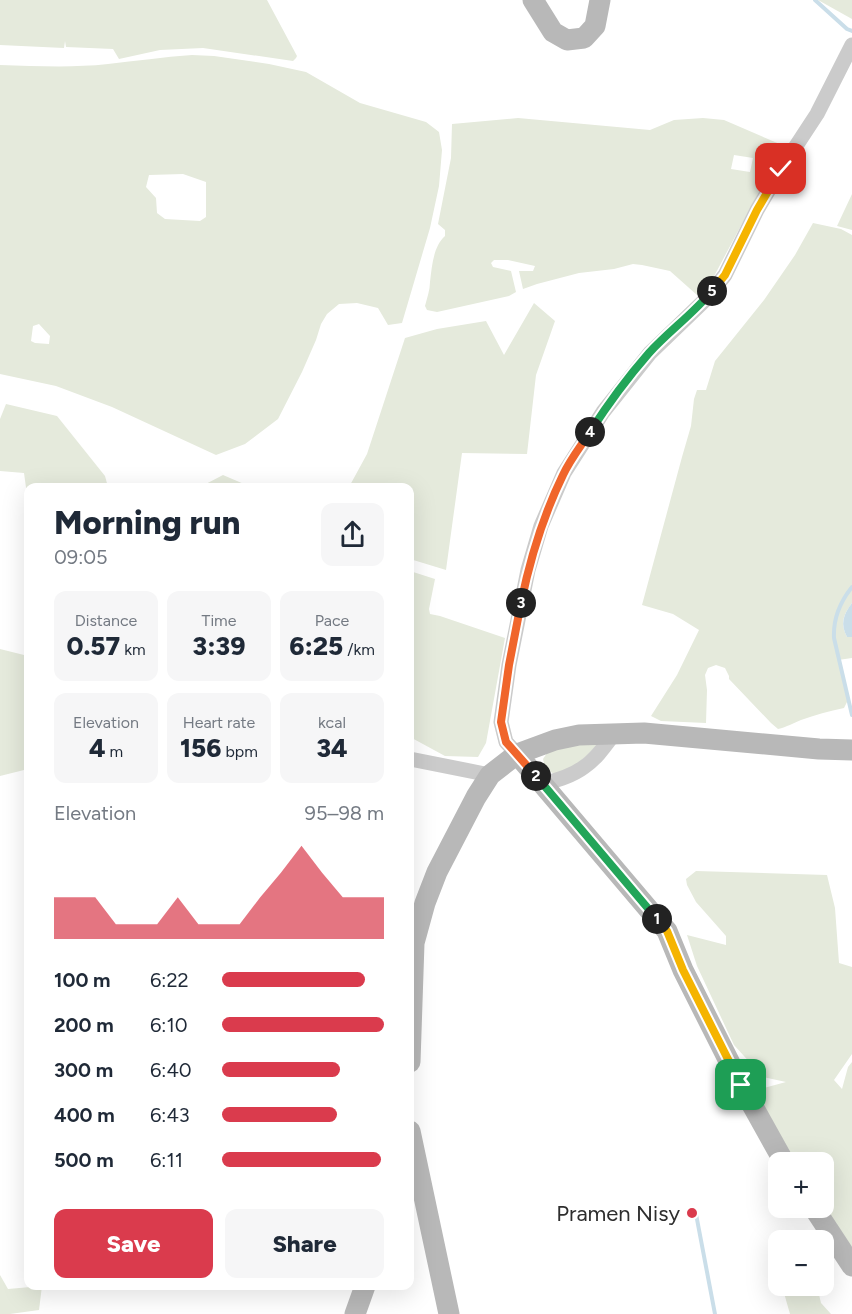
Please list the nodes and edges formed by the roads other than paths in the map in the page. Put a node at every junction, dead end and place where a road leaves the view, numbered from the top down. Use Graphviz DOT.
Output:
graph roads {
  1 [pos="533,0"];
  2 [pos="600,0"];
  3 [pos="852,45"];
  4 [pos="614,734"];
  5 [pos="852,750"];
  6 [pos="517,754"];
  7 [pos="414,760"];
  8 [pos="490,775"];
  9 [pos="543,784"];
  10 [pos="414,943"];
  11 [pos="414,1150"];
  12 [pos="778,1152"];
  13 [pos="821,1218"];
  14 [pos="852,1266"];
  15 [pos="364,1290"];
  16 [pos="355,1314"];
  17 [pos="449,1314"];
  1 -- 2 [label="street"];
  3 -- 6 [label="street"];
  4 -- 5 [label="street"];
  4 -- 6 [label="street"];
  4 -- 9 [label="street"];
  6 -- 8 [label="street"];
  6 -- 9 [label="street"];
  7 -- 8 [label="street"];
  8 -- 10 [label="street"];
  9 -- 12 [label="street"];
  11 -- 17 [label="street"];
  13 -- 14 [label="street"];
  15 -- 16 [label="street"];
}
